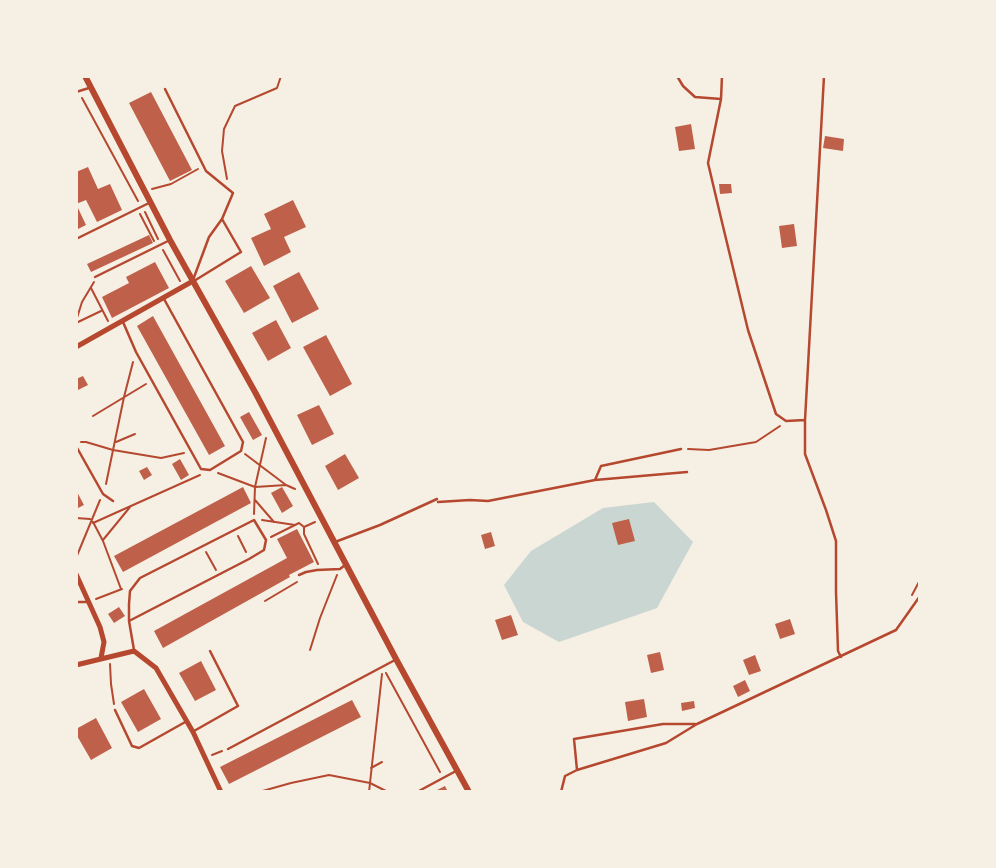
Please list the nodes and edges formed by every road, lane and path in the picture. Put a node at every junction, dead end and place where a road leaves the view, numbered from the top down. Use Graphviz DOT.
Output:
graph roads {
  1 [pos="85,76"];
  2 [pos="281,76"];
  3 [pos="677,76"];
  4 [pos="722,76"];
  5 [pos="824,76"];
  6 [pos="90,87"];
  7 [pos="165,89"];
  8 [pos="77,92"];
  9 [pos="721,99"];
  10 [pos="204,166"];
  11 [pos="152,189"];
  12 [pos="233,193"];
  13 [pos="151,202"];
  14 [pos="142,207"];
  15 [pos="222,219"];
  16 [pos="76,239"];
  17 [pos="170,240"];
  18 [pos="160,244"];
  19 [pos="96,277"];
  20 [pos="193,281"];
  21 [pos="163,298"];
  22 [pos="102,311"];
  23 [pos="108,321"];
  24 [pos="122,321"];
  25 [pos="76,322"];
  26 [pos="76,347"];
  27 [pos="136,352"];
  28 [pos="152,381"];
  29 [pos="124,397"];
  30 [pos="93,416"];
  31 [pos="805,420"];
  32 [pos="786,421"];
  33 [pos="135,434"];
  34 [pos="266,438"];
  35 [pos="116,442"];
  36 [pos="76,444"];
  37 [pos="681,449"];
  38 [pos="113,450"];
  39 [pos="241,451"];
  40 [pos="191,452"];
  41 [pos="260,464"];
  42 [pos="210,470"];
  43 [pos="687,472"];
  44 [pos="595,480"];
  45 [pos="286,485"];
  46 [pos="255,486"];
  47 [pos="105,489"];
  48 [pos="294,490"];
  49 [pos="255,500"];
  50 [pos="112,501"];
  51 [pos="100,502"];
  52 [pos="132,505"];
  53 [pos="76,518"];
  54 [pos="91,519"];
  55 [pos="254,520"];
  56 [pos="274,522"];
  57 [pos="315,522"];
  58 [pos="93,523"];
  59 [pos="295,525"];
  60 [pos="304,528"];
  61 [pos="236,531"];
  62 [pos="266,540"];
  63 [pos="103,541"];
  64 [pos="334,542"];
  65 [pos="204,547"];
  66 [pos="76,558"];
  67 [pos="249,559"];
  68 [pos="343,566"];
  69 [pos="317,570"];
  70 [pos="76,574"];
  71 [pos="218,575"];
  72 [pos="299,575"];
  73 [pos="122,589"];
  74 [pos="130,590"];
  75 [pos="920,596"];
  76 [pos="265,601"];
  77 [pos="76,602"];
  78 [pos="89,602"];
  79 [pos="129,621"];
  80 [pos="310,650"];
  81 [pos="134,651"];
  82 [pos="210,651"];
  83 [pos="110,656"];
  84 [pos="841,657"];
  85 [pos="101,658"];
  86 [pos="396,659"];
  87 [pos="76,665"];
  88 [pos="382,666"];
  89 [pos="115,710"];
  90 [pos="187,722"];
  91 [pos="697,724"];
  92 [pos="193,732"];
  93 [pos="228,748"];
  94 [pos="206,758"];
  95 [pos="382,762"];
  96 [pos="371,768"];
  97 [pos="457,770"];
  98 [pos="576,770"];
  99 [pos="442,775"];
  100 [pos="370,783"];
  101 [pos="222,792"];
  102 [pos="260,792"];
  103 [pos="369,792"];
  104 [pos="388,792"];
  105 [pos="417,792"];
  106 [pos="469,792"];
  107 [pos="561,792"];
  1 -- 6 [label="street"];
  2 -- 12 [label="path"];
  3 -- 9 [label="lane"];
  4 -- 9 [label="lane"];
  5 -- 31 [label="lane"];
  6 -- 8 [label="lane"];
  6 -- 13 [label="street"];
  7 -- 10 [label="lane"];
  8 -- 14 [label="path"];
  9 -- 32 [label="lane"];
  10 -- 11 [label="path"];
  10 -- 12 [label="lane"];
  12 -- 15 [label="lane"];
  13 -- 14 [label="lane"];
  13 -- 17 [label="street"];
  14 -- 16 [label="lane"];
  14 -- 18 [label="path"];
  15 -- 20 [label="lane"];
  15 -- 20 [label="lane"];
  17 -- 18 [label="lane"];
  17 -- 20 [label="street"];
  18 -- 19 [label="lane"];
  20 -- 21 [label="street"];
  20 -- 64 [label="street"];
  21 -- 24 [label="street"];
  21 -- 39 [label="lane"];
  22 -- 23 [label="path"];
  22 -- 25 [label="path"];
  22 -- 25 [label="path"];
  24 -- 26 [label="street"];
  24 -- 27 [label="lane"];
  27 -- 28 [label="lane"];
  27 -- 29 [label="path"];
  28 -- 29 [label="path"];
  28 -- 40 [label="lane"];
  29 -- 30 [label="path"];
  29 -- 35 [label="path"];
  31 -- 32 [label="lane"];
  31 -- 84 [label="lane"];
  32 -- 37 [label="path"];
  33 -- 35 [label="path"];
  34 -- 41 [label="path"];
  35 -- 38 [label="path"];
  36 -- 38 [label="path"];
  36 -- 50 [label="lane"];
  37 -- 44 [label="lane"];
  38 -- 40 [label="path"];
  38 -- 47 [label="path"];
  39 -- 41 [label="path"];
  39 -- 42 [label="lane"];
  40 -- 42 [label="lane"];
  41 -- 45 [label="path"];
  41 -- 46 [label="path"];
  42 -- 46 [label="path"];
  42 -- 52 [label="path"];
  43 -- 44 [label="lane"];
  44 -- 64 [label="lane"];
  45 -- 46 [label="path"];
  45 -- 48 [label="path"];
  46 -- 49 [label="path"];
  49 -- 55 [label="path"];
  49 -- 56 [label="path"];
  51 -- 54 [label="path"];
  52 -- 58 [label="path"];
  52 -- 63 [label="path"];
  53 -- 54 [label="path"];
  54 -- 58 [label="path"];
  54 -- 66 [label="path"];
  55 -- 56 [label="path"];
  55 -- 61 [label="lane"];
  55 -- 62 [label="lane"];
  56 -- 59 [label="path"];
  57 -- 60 [label="path"];
  58 -- 63 [label="path"];
  59 -- 60 [label="path"];
  59 -- 62 [label="path"];
  60 -- 69 [label="path"];
  61 -- 65 [label="lane"];
  61 -- 67 [label="path"];
  62 -- 67 [label="lane"];
  63 -- 73 [label="path"];
  64 -- 68 [label="street"];
  65 -- 71 [label="path"];
  65 -- 74 [label="lane"];
  67 -- 71 [label="lane"];
  68 -- 69 [label="lane"];
  68 -- 80 [label="path"];
  68 -- 86 [label="street"];
  69 -- 72 [label="lane"];
  70 -- 78 [label="street"];
  71 -- 79 [label="lane"];
  72 -- 76 [label="path"];
  73 -- 74 [label="path"];
  73 -- 78 [label="path"];
  74 -- 79 [label="lane"];
  75 -- 84 [label="lane"];
  77 -- 78 [label="lane"];
  78 -- 85 [label="street"];
  79 -- 81 [label="lane"];
  81 -- 83 [label="street"];
  81 -- 90 [label="street"];
  82 -- 92 [label="lane"];
  83 -- 85 [label="street"];
  83 -- 89 [label="path"];
  84 -- 91 [label="lane"];
  85 -- 87 [label="street"];
  86 -- 88 [label="lane"];
  86 -- 97 [label="street"];
  88 -- 93 [label="lane"];
  88 -- 96 [label="path"];
  88 -- 99 [label="path"];
  89 -- 90 [label="lane"];
  90 -- 92 [label="street"];
  91 -- 98 [label="lane"];
  91 -- 98 [label="lane"];
  92 -- 94 [label="street"];
  93 -- 94 [label="path"];
  94 -- 101 [label="street"];
  95 -- 96 [label="path"];
  96 -- 100 [label="path"];
  97 -- 105 [label="lane"];
  97 -- 106 [label="street"];
  98 -- 107 [label="lane"];
  100 -- 102 [label="path"];
  100 -- 103 [label="path"];
  100 -- 104 [label="path"];
}
